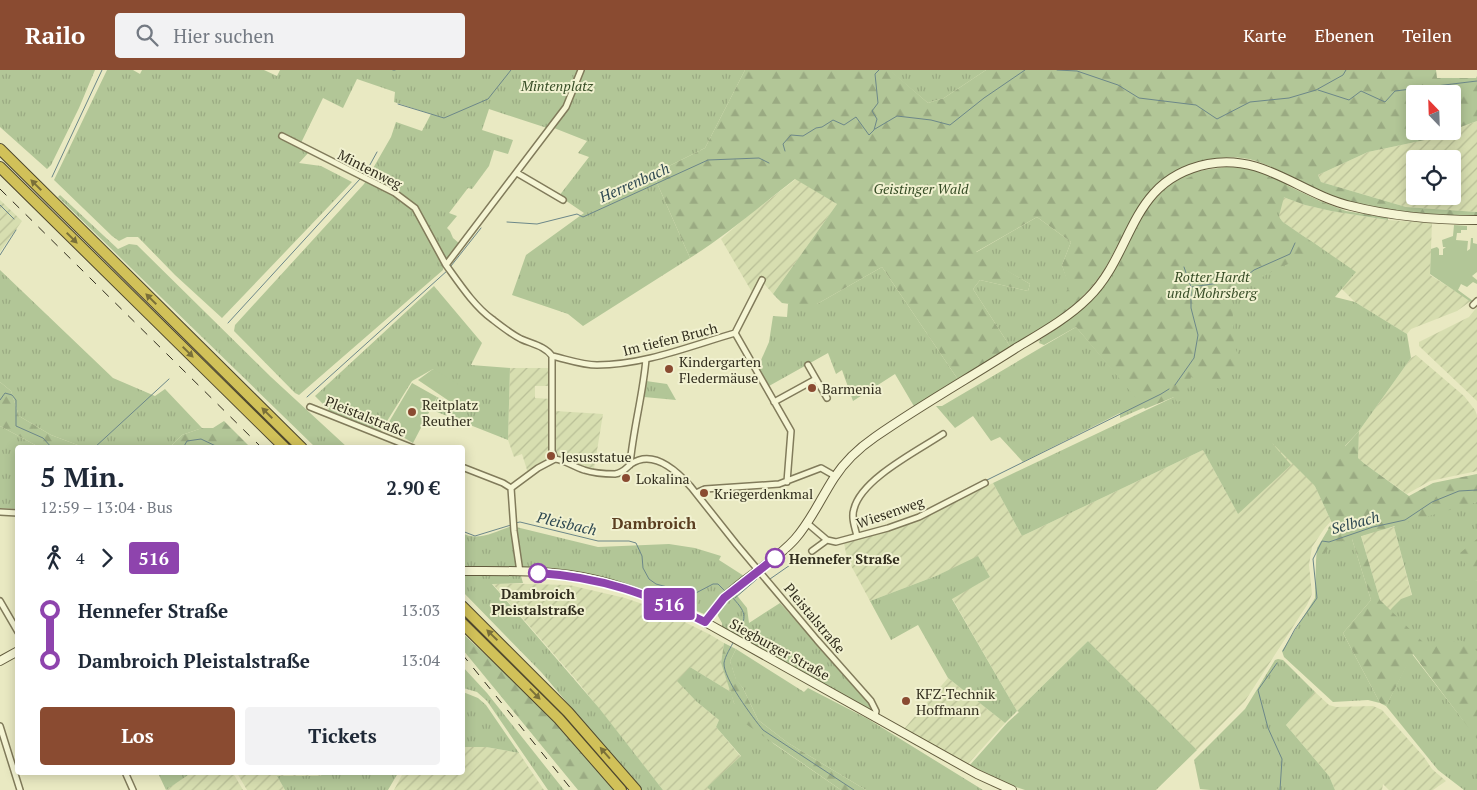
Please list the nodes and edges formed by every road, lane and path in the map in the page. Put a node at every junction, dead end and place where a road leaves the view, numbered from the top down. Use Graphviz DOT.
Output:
graph roads {
  1 [pos="581,70"];
  2 [pos="282,136"];
  3 [pos="0,149"];
  4 [pos="0,167"];
  5 [pos="517,173"];
  6 [pos="563,200"];
  7 [pos="1477,220"];
  8 [pos="446,266"];
  9 [pos="762,280"];
  10 [pos="735,333"];
  11 [pos="552,356"];
  12 [pos="646,359"];
  13 [pos="808,365"];
  14 [pos="816,379"];
  15 [pos="827,398"];
  16 [pos="774,402"];
  17 [pos="310,407"];
  18 [pos="943,434"];
  19 [pos="282,445"];
  20 [pos="299,445"];
  21 [pos="405,445"];
  22 [pos="554,459"];
  23 [pos="630,465"];
  24 [pos="465,468"];
  25 [pos="835,476"];
  26 [pos="788,482"];
  27 [pos="985,484"];
  28 [pos="511,488"];
  29 [pos="696,493"];
  30 [pos="0,512"];
  31 [pos="15,513"];
  32 [pos="807,523"];
  33 [pos="857,536"];
  34 [pos="827,540"];
  35 [pos="812,551"];
  36 [pos="758,570"];
  37 [pos="465,571"];
  38 [pos="520,572"];
  39 [pos="0,601"];
  40 [pos="465,609"];
  41 [pos="705,622"];
  42 [pos="465,625"];
  43 [pos="15,627"];
  44 [pos="15,653"];
  45 [pos="0,661"];
  46 [pos="876,716"];
  47 [pos="0,726"];
  48 [pos="15,774"];
  49 [pos="15,775"];
  50 [pos="126,775"];
  51 [pos="20,790"];
  52 [pos="133,790"];
  53 [pos="621,790"];
  54 [pos="636,790"];
  55 [pos="1012,790"];
  1 -- 5 [label="street"];
  2 -- 8 [label="street, Mintenweg"];
  20 -- 3 [label="highway, one-way"];
  4 -- 19 [label="highway, one-way"];
  5 -- 6 [label="street"];
  5 -- 8 [label="street"];
  7 -- 25 [label="street"];
  8 -- 11 [label="street, Mintenweg"];
  9 -- 10 [label="street, Im tiefen Bruch"];
  10 -- 12 [label="street, Im tiefen Bruch"];
  10 -- 16 [label="street"];
  11 -- 12 [label="street, Im tiefen Bruch"];
  11 -- 22 [label="street"];
  12 -- 23 [label="street"];
  13 -- 14 [label="street"];
  14 -- 15 [label="street"];
  14 -- 16 [label="street"];
  16 -- 26 [label="street"];
  17 -- 21 [label="street, Pleistalstraße"];
  18 -- 33 [label="street"];
  22 -- 23 [label="street, Pleistalstraße"];
  22 -- 28 [label="street"];
  23 -- 29 [label="street, Pleistalstraße"];
  24 -- 28 [label="street"];
  25 -- 26 [label="street"];
  25 -- 32 [label="street"];
  26 -- 29 [label="street"];
  27 -- 33 [label="street, Wiesenweg"];
  28 -- 38 [label="street"];
  29 -- 36 [label="street, Pleistalstraße"];
  30 -- 31 [label="street"];
  32 -- 34 [label="street"];
  32 -- 36 [label="street"];
  33 -- 34 [label="street, Wiesenweg"];
  34 -- 35 [label="street"];
  36 -- 41 [label="street"];
  36 -- 46 [label="street, Pleistalstraße"];
  37 -- 38 [label="street"];
  38 -- 41 [label="street, Siegburger Straße"];
  39 -- 43 [label="street"];
  54 -- 40 [label="highway, one-way"];
  41 -- 46 [label="street, Siegburger Straße"];
  42 -- 53 [label="highway, one-way"];
  44 -- 45 [label="street"];
  46 -- 55 [label="street, Siegburger Straße"];
  47 -- 48 [label="street"];
  49 -- 51 [label="street"];
  50 -- 52 [label="street"];
}
